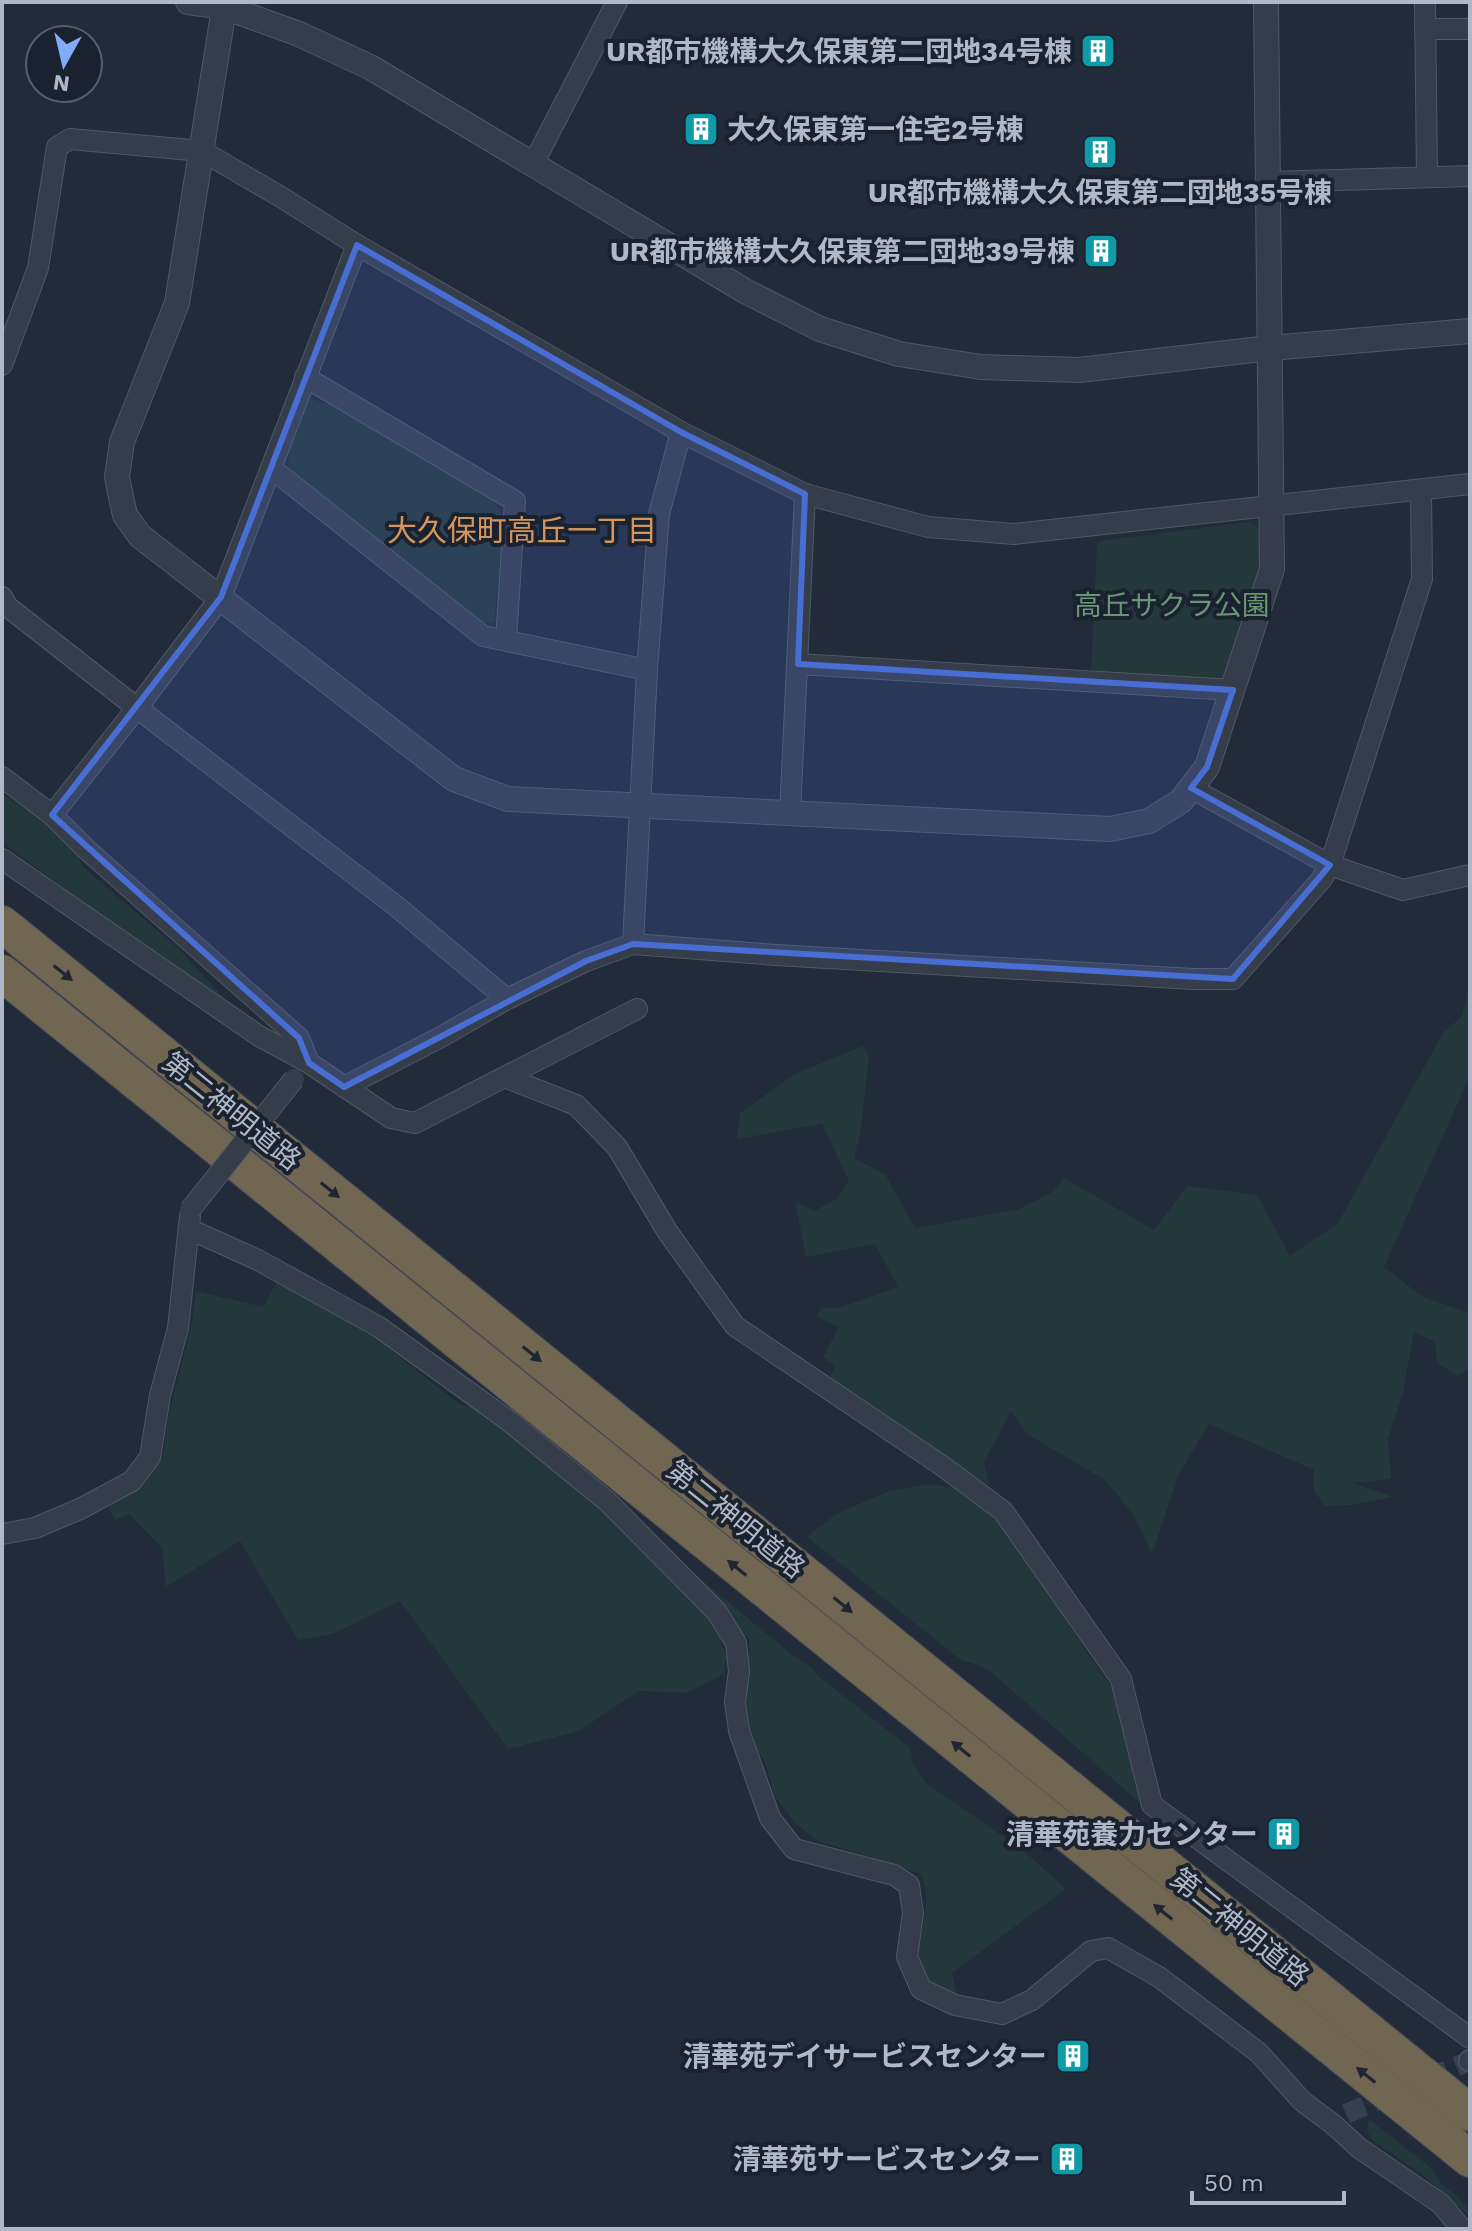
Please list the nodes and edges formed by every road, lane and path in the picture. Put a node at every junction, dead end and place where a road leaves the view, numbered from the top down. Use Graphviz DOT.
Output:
graph roads {
  1 [pos="188,2"];
  2 [pos="617,2"];
  3 [pos="1266,2"];
  4 [pos="1425,2"];
  5 [pos="224,5"];
  6 [pos="1425,29"];
  7 [pos="1470,29"];
  8 [pos="202,151"];
  9 [pos="533,164"];
  10 [pos="1470,176"];
  11 [pos="1427,177"];
  12 [pos="1268,182"];
  13 [pos="357,245"];
  14 [pos="1470,331"];
  15 [pos="1270,348"];
  16 [pos="2,365"];
  17 [pos="305,377"];
  18 [pos="681,432"];
  19 [pos="271,468"];
  20 [pos="1470,484"];
  21 [pos="1421,491"];
  22 [pos="805,494"];
  23 [pos="1272,506"];
  24 [pos="2,597"];
  25 [pos="221,597"];
  26 [pos="506,640"];
  27 [pos="798,664"];
  28 [pos="647,670"];
  29 [pos="1233,690"];
  30 [pos="137,708"];
  31 [pos="2,777"];
  32 [pos="1191,788"];
  33 [pos="642,806"];
  34 [pos="790,814"];
  35 [pos="52,815"];
  36 [pos="2,859"];
  37 [pos="1330,865"];
  38 [pos="1470,875"];
  39 [pos="2,924"];
  40 [pos="633,944"];
  41 [pos="2,973"];
  42 [pos="507,999"];
  43 [pos="637,1009"];
  44 [pos="309,1063"];
  45 [pos="507,1078"];
  46 [pos="344,1087"];
  47 [pos="189,1219"];
  48 [pos="2,1534"];
  49 [pos="1470,2038"];
  50 [pos="1407,2109"];
  51 [pos="1470,2113"];
  52 [pos="1470,2159"];
  53 [pos="1470,2185"];
  54 [pos="1462,2229"];
  1 -- 5 [label="street"];
  2 -- 9 [label="street"];
  3 -- 12 [label="street"];
  4 -- 6 [label="street"];
  5 -- 8 [label="street"];
  5 -- 9 [label="street"];
  6 -- 7 [label="street"];
  6 -- 11 [label="street"];
  8 -- 13 [label="street"];
  8 -- 16 [label="street"];
  8 -- 25 [label="street"];
  9 -- 15 [label="street"];
  10 -- 11 [label="street"];
  11 -- 12 [label="street"];
  12 -- 15 [label="street"];
  13 -- 17 [label="street"];
  13 -- 18 [label="street"];
  14 -- 15 [label="street"];
  15 -- 23 [label="street"];
  17 -- 19 [label="street"];
  17 -- 26 [label="street"];
  18 -- 22 [label="street"];
  18 -- 28 [label="street"];
  19 -- 25 [label="street"];
  19 -- 26 [label="street"];
  20 -- 21 [label="street"];
  21 -- 23 [label="street"];
  21 -- 37 [label="street"];
  22 -- 23 [label="street"];
  22 -- 27 [label="street"];
  23 -- 29 [label="street"];
  24 -- 30 [label="street"];
  25 -- 30 [label="street"];
  25 -- 33 [label="street"];
  26 -- 28 [label="street"];
  27 -- 29 [label="street"];
  27 -- 34 [label="street"];
  28 -- 33 [label="street"];
  29 -- 32 [label="street"];
  30 -- 35 [label="street"];
  30 -- 42 [label="street"];
  31 -- 35 [label="street"];
  32 -- 34 [label="street"];
  32 -- 37 [label="street"];
  33 -- 34 [label="street"];
  33 -- 40 [label="street"];
  35 -- 44 [label="street"];
  36 -- 44 [label="street"];
  37 -- 38 [label="street"];
  37 -- 40 [label="street"];
  39 -- 51 [label="highway, 第二神明道路, one-way"];
  40 -- 42 [label="street"];
  50 -- 41 [label="highway, 第二神明道路, one-way"];
  42 -- 46 [label="street"];
  43 -- 45 [label="street"];
  44 -- 46 [label="street"];
  44 -- 47 [label="street, bridge"];
  45 -- 46 [label="street"];
  45 -- 49 [label="street"];
  47 -- 48 [label="street"];
  47 -- 54 [label="street"];
  50 -- 52 [label="highway, 第二神明道路"];
  50 -- 53 [label="highway"];
}
